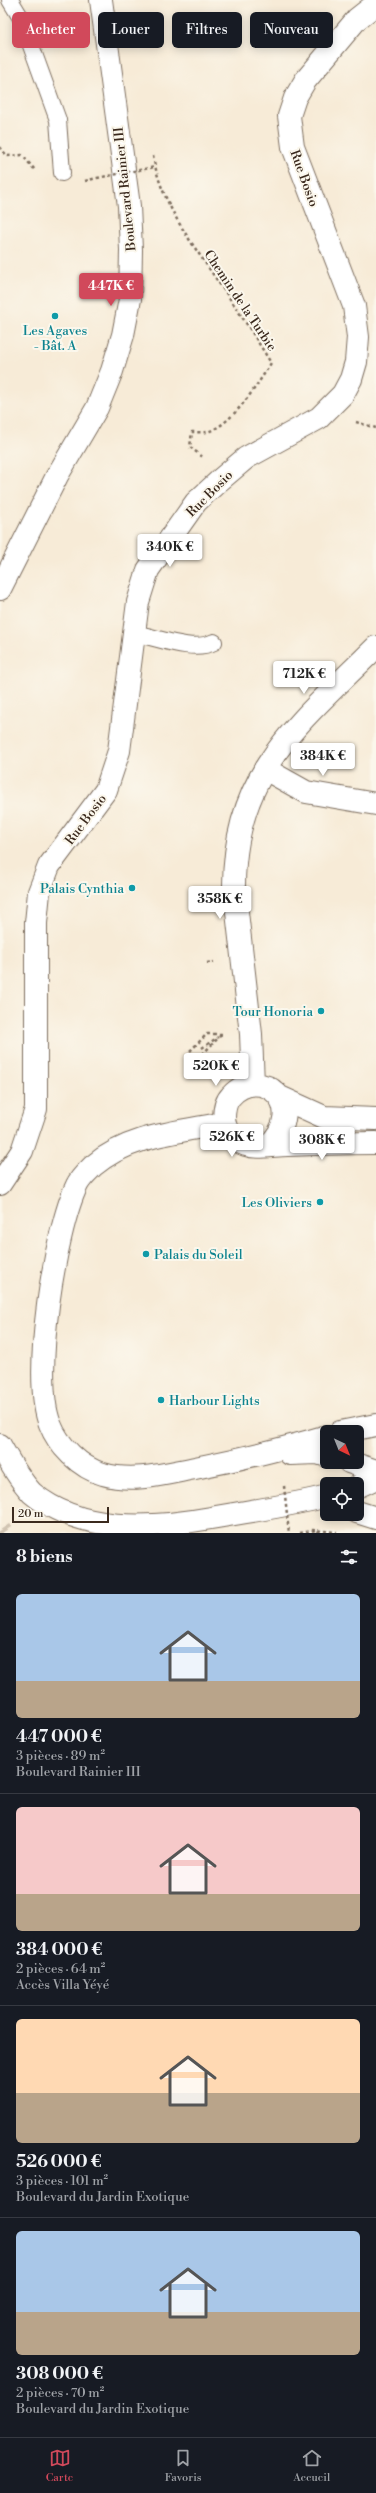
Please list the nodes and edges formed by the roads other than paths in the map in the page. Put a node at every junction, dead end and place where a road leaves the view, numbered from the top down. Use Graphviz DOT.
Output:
graph roads {
  1 [pos="10,0"];
  2 [pos="101,0"];
  3 [pos="376,4"];
  4 [pos="62,173"];
  5 [pos="0,589"];
  6 [pos="133,633"];
  7 [pos="214,642"];
  8 [pos="376,647"];
  9 [pos="265,769"];
  10 [pos="376,804"];
  11 [pos="253,1084"];
  12 [pos="280,1097"];
  13 [pos="376,1119"];
  14 [pos="224,1123"];
  15 [pos="376,1143"];
  16 [pos="268,1146"];
  17 [pos="0,1184"];
  18 [pos="376,1425"];
  19 [pos="364,1427"];
  20 [pos="320,1438"];
  21 [pos="0,1445"];
  22 [pos="269,1454"];
  23 [pos="320,1454"];
  24 [pos="364,1467"];
  25 [pos="376,1471"];
  26 [pos="376,1478"];
  27 [pos="364,1483"];
  28 [pos="320,1500"];
  29 [pos="364,1514"];
  30 [pos="376,1518"];
  1 -- 4 [label="lane"];
  2 -- 5 [label="main road, Boulevard Rainier III"];
  3 -- 6 [label="main road, Rue Bosio"];
  6 -- 7 [label="lane"];
  6 -- 17 [label="main road, Rue Bosio"];
  8 -- 9 [label="main road"];
  9 -- 10 [label="main road"];
  9 -- 11 [label="main road"];
  11 -- 12 [label="main road"];
  11 -- 14 [label="main road"];
  12 -- 13 [label="main road"];
  12 -- 16 [label="main road"];
  14 -- 16 [label="main road"];
  14 -- 22 [label="main road"];
  15 -- 16 [label="main road"];
  18 -- 19 [label="main road"];
  20 -- 22 [label="main road"];
  21 -- 28 [label="main road"];
  22 -- 23 [label="main road"];
  24 -- 25 [label="main road"];
  26 -- 27 [label="main road"];
  29 -- 30 [label="main road"];
}
